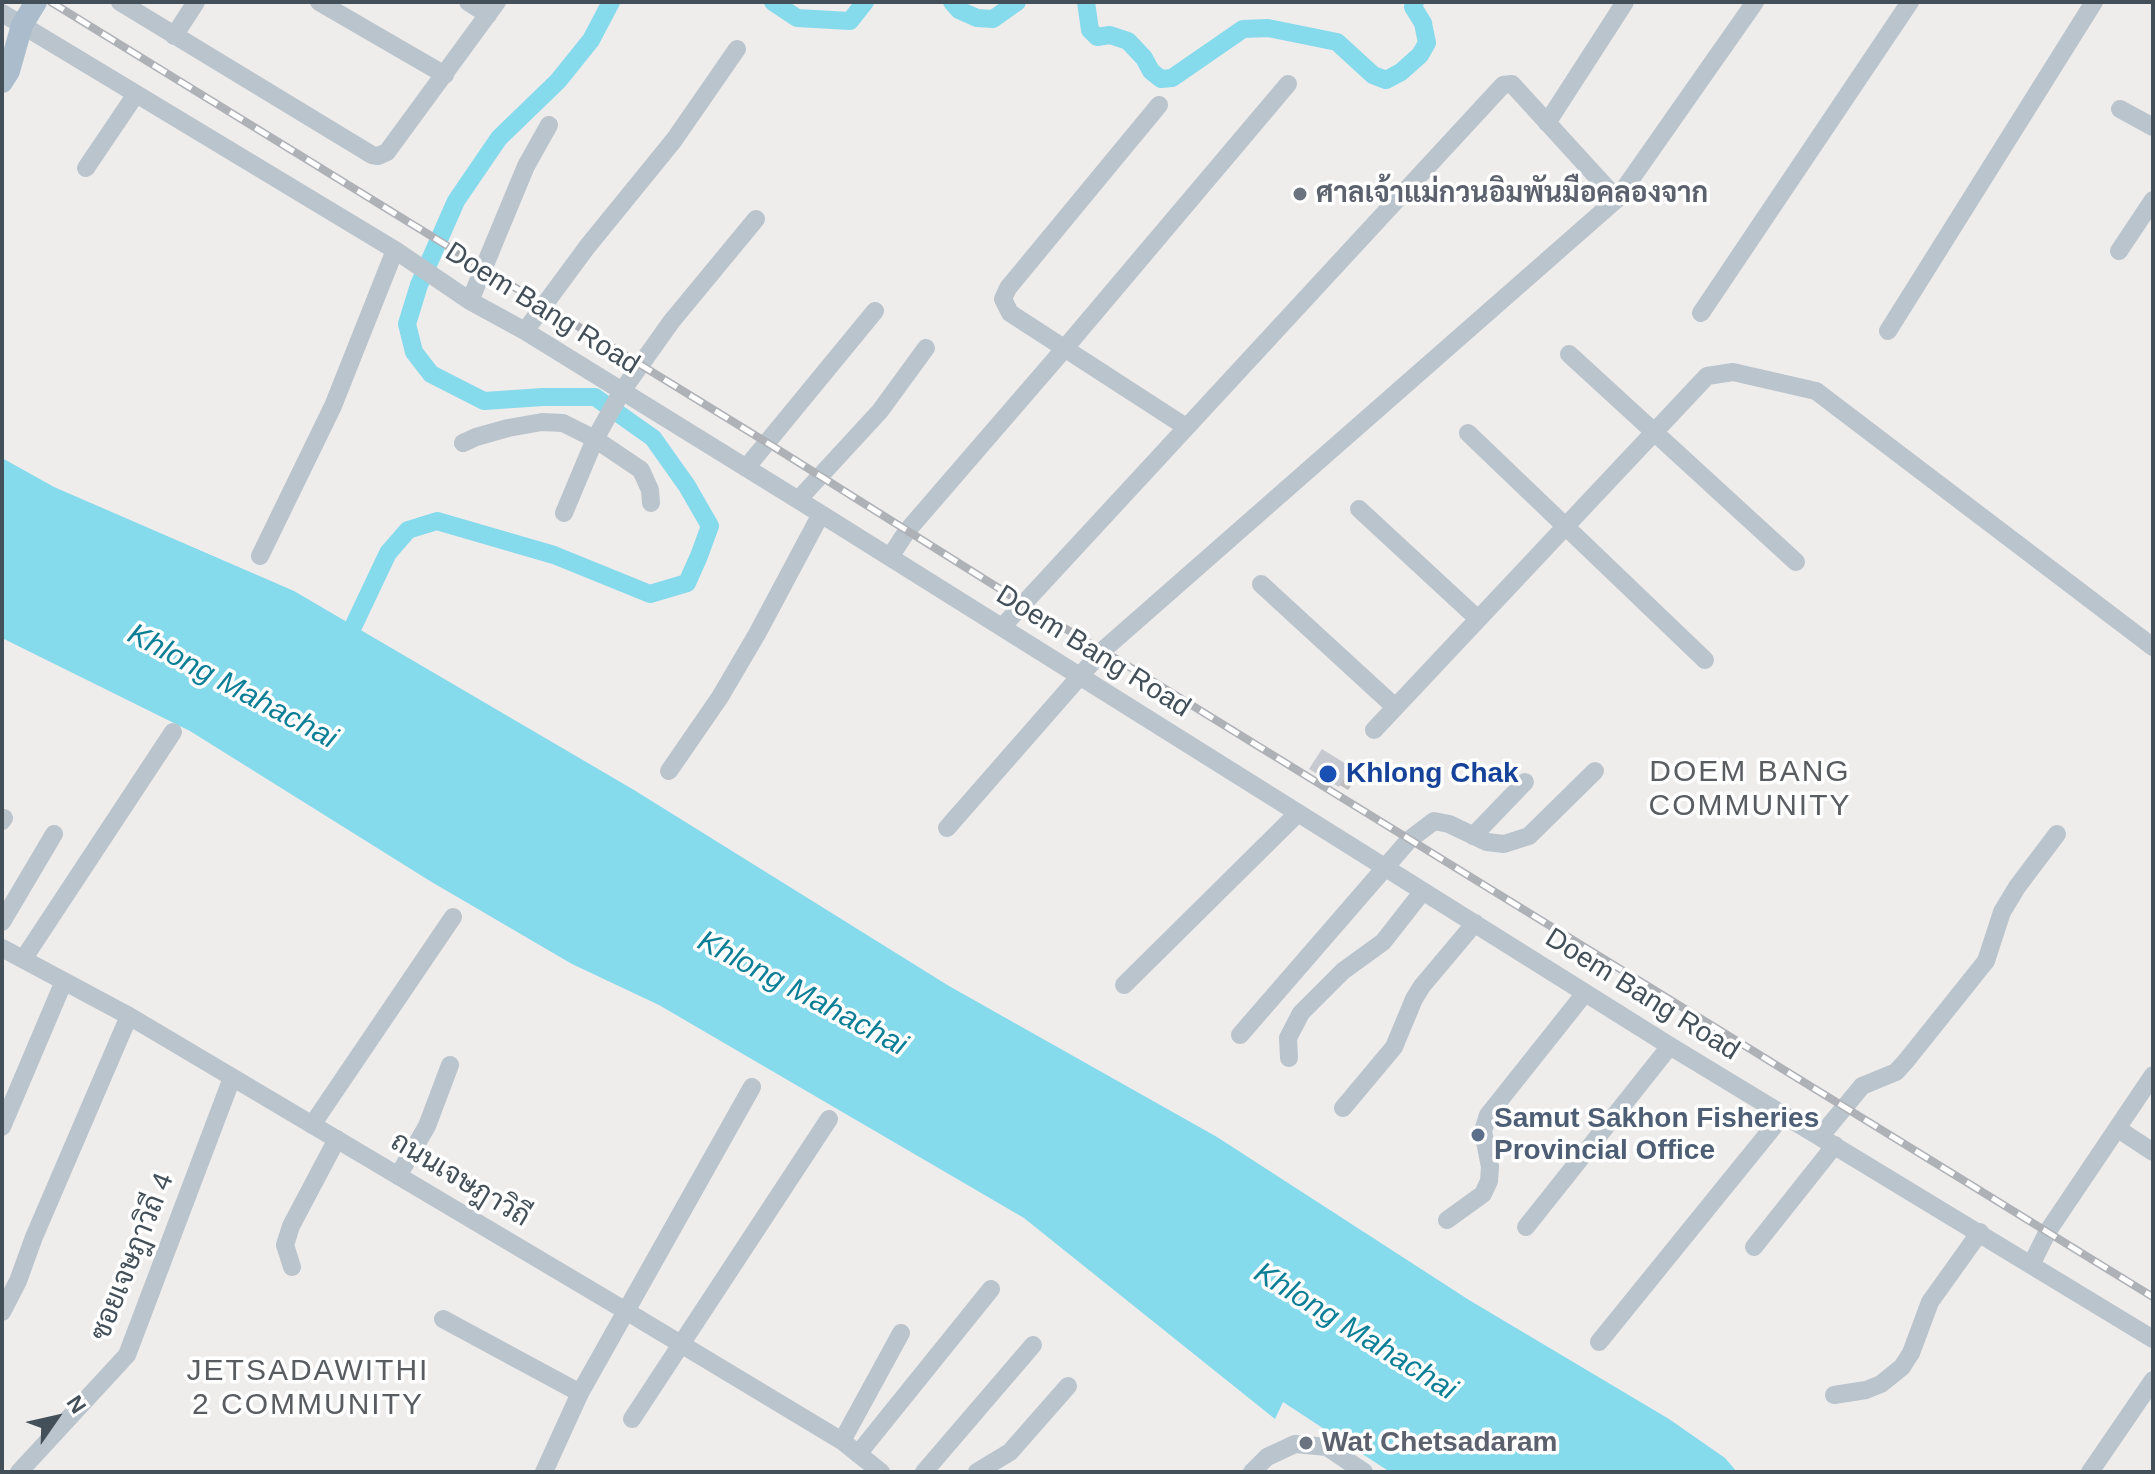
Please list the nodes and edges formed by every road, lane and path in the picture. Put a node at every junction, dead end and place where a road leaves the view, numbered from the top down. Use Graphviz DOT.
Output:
graph roads {
  1 [pos="36,2"];
  2 [pos="120,2"];
  3 [pos="196,2"];
  4 [pos="319,2"];
  5 [pos="468,2"];
  6 [pos="1625,2"];
  7 [pos="1755,2"];
  8 [pos="1910,2"];
  9 [pos="2094,2"];
  10 [pos="493,8"];
  11 [pos="2,13"];
  12 [pos="22,25"];
  13 [pos="174,36"];
  14 [pos="2,43"];
  15 [pos="737,49"];
  16 [pos="445,75"];
  17 [pos="2,82"];
  18 [pos="1288,84"];
  19 [pos="136,94"];
  20 [pos="1159,105"];
  21 [pos="2120,109"];
  22 [pos="1547,123"];
  23 [pos="549,125"];
  24 [pos="2153,127"];
  25 [pos="86,168"];
  26 [pos="1617,199"];
  27 [pos="2153,200"];
  28 [pos="756,219"];
  29 [pos="396,251"];
  30 [pos="2119,251"];
  31 [pos="470,301"];
  32 [pos="875,311"];
  33 [pos="1701,313"];
  34 [pos="525,331"];
  35 [pos="1888,331"];
  36 [pos="926,348"];
  37 [pos="1065,348"];
  38 [pos="1569,354"];
  39 [pos="622,392"];
  40 [pos="1186,427"];
  41 [pos="1468,433"];
  42 [pos="1654,433"];
  43 [pos="596,438"];
  44 [pos="463,443"];
  45 [pos="746,468"];
  46 [pos="798,500"];
  47 [pos="651,503"];
  48 [pos="1359,509"];
  49 [pos="564,513"];
  50 [pos="821,514"];
  51 [pos="1565,526"];
  52 [pos="260,556"];
  53 [pos="890,557"];
  54 [pos="1796,562"];
  55 [pos="1261,584"];
  56 [pos="1478,619"];
  57 [pos="1002,627"];
  58 [pos="2153,647"];
  59 [pos="1705,660"];
  60 [pos="1080,676"];
  61 [pos="1395,707"];
  62 [pos="1374,730"];
  63 [pos="173,732"];
  64 [pos="669,771"];
  65 [pos="1595,771"];
  66 [pos="1525,782"];
  67 [pos="1298,813"];
  68 [pos="947,828"];
  69 [pos="54,834"];
  70 [pos="2057,834"];
  71 [pos="1473,836"];
  72 [pos="1386,867"];
  73 [pos="1423,891"];
  74 [pos="453,917"];
  75 [pos="2,922"];
  76 [pos="1475,923"];
  77 [pos="2,948"];
  78 [pos="24,958"];
  79 [pos="64,981"];
  80 [pos="1124,985"];
  81 [pos="1585,993"];
  82 [pos="129,1016"];
  83 [pos="1240,1035"];
  84 [pos="1670,1046"];
  85 [pos="1289,1058"];
  86 [pos="450,1065"];
  87 [pos="2153,1075"];
  88 [pos="232,1078"];
  89 [pos="752,1087"];
  90 [pos="1343,1108"];
  91 [pos="1783,1115"];
  92 [pos="829,1119"];
  93 [pos="312,1125"];
  94 [pos="2,1127"];
  95 [pos="2118,1129"];
  96 [pos="337,1139"];
  97 [pos="1828,1141"];
  98 [pos="2153,1152"];
  99 [pos="398,1176"];
  100 [pos="1447,1220"];
  101 [pos="1526,1227"];
  102 [pos="1980,1232"];
  103 [pos="1754,1247"];
  104 [pos="2032,1263"];
  105 [pos="292,1267"];
  106 [pos="991,1289"];
  107 [pos="626,1311"];
  108 [pos="2,1312"];
  109 [pos="443,1319"];
  110 [pos="901,1333"];
  111 [pos="2153,1339"];
  112 [pos="1599,1342"];
  113 [pos="682,1345"];
  114 [pos="1033,1345"];
  115 [pos="2153,1380"];
  116 [pos="1068,1386"];
  117 [pos="580,1393"];
  118 [pos="1834,1395"];
  119 [pos="632,1419"];
  120 [pos="842,1441"];
  121 [pos="858,1454"];
  122 [pos="19,1472"];
  123 [pos="544,1472"];
  124 [pos="881,1472"];
  125 [pos="924,1472"];
  126 [pos="977,1472"];
  127 [pos="1252,1472"];
  128 [pos="1364,1472"];
  129 [pos="2090,1472"];
  1 -- 12 [label="main road"];
  2 -- 13 [label="street"];
  3 -- 13 [label="street"];
  4 -- 16 [label="street"];
  5 -- 10 [label="street"];
  6 -- 22 [label="street"];
  7 -- 26 [label="street"];
  8 -- 33 [label="street"];
  9 -- 35 [label="street"];
  10 -- 16 [label="street"];
  11 -- 12 [label="street, Doem Bang Road"];
  12 -- 14 [label="main road"];
  12 -- 17 [label="main road"];
  12 -- 19 [label="street, Doem Bang Road"];
  13 -- 16 [label="street"];
  15 -- 34 [label="street"];
  18 -- 37 [label="street"];
  19 -- 25 [label="street"];
  19 -- 29 [label="street, Doem Bang Road"];
  20 -- 37 [label="street"];
  21 -- 24 [label="street"];
  22 -- 26 [label="street"];
  22 -- 40 [label="street"];
  23 -- 31 [label="street"];
  26 -- 60 [label="street"];
  27 -- 30 [label="street"];
  28 -- 39 [label="street"];
  29 -- 31 [label="street, Doem Bang Road"];
  29 -- 52 [label="street"];
  31 -- 34 [label="street, Doem Bang Road"];
  32 -- 45 [label="street"];
  34 -- 39 [label="street, Doem Bang Road"];
  36 -- 46 [label="street"];
  37 -- 40 [label="street"];
  37 -- 53 [label="street"];
  38 -- 42 [label="street"];
  39 -- 43 [label="street"];
  39 -- 45 [label="street, Doem Bang Road"];
  40 -- 57 [label="street"];
  41 -- 51 [label="street"];
  42 -- 51 [label="street"];
  42 -- 54 [label="street"];
  42 -- 58 [label="street"];
  43 -- 44 [label="street"];
  43 -- 47 [label="street"];
  43 -- 49 [label="street"];
  45 -- 46 [label="street, Doem Bang Road"];
  46 -- 50 [label="street, Doem Bang Road"];
  48 -- 56 [label="street"];
  50 -- 53 [label="street, Doem Bang Road"];
  50 -- 64 [label="street"];
  51 -- 56 [label="street"];
  51 -- 59 [label="street"];
  53 -- 57 [label="street, Doem Bang Road"];
  55 -- 61 [label="street"];
  56 -- 61 [label="street"];
  57 -- 60 [label="street, Doem Bang Road"];
  60 -- 67 [label="street, Doem Bang Road"];
  60 -- 68 [label="street"];
  61 -- 62 [label="street"];
  63 -- 78 [label="street"];
  65 -- 71 [label="street"];
  66 -- 71 [label="street"];
  67 -- 72 [label="street, Doem Bang Road"];
  67 -- 80 [label="street"];
  69 -- 75 [label="street"];
  70 -- 97 [label="street"];
  71 -- 72 [label="street"];
  72 -- 73 [label="street, Doem Bang Road"];
  72 -- 83 [label="street"];
  73 -- 76 [label="street, Doem Bang Road"];
  73 -- 85 [label="street"];
  74 -- 93 [label="street"];
  76 -- 81 [label="street, Doem Bang Road"];
  76 -- 90 [label="street"];
  77 -- 78 [label="street, ถนนเจษฎาวิถี"];
  78 -- 79 [label="street, ถนนเจษฎาวิถี"];
  79 -- 82 [label="street, ถนนเจษฎาวิถี"];
  79 -- 94 [label="street"];
  81 -- 84 [label="street, Doem Bang Road"];
  81 -- 100 [label="street"];
  82 -- 88 [label="street, ถนนเจษฎาวิถี"];
  82 -- 108 [label="street"];
  84 -- 91 [label="street, Doem Bang Road"];
  84 -- 101 [label="street"];
  86 -- 99 [label="street"];
  87 -- 95 [label="street"];
  88 -- 93 [label="street, ถนนเจษฎาวิถี"];
  88 -- 122 [label="street, ซอยเจษฎาวิถี 4"];
  89 -- 107 [label="street"];
  91 -- 97 [label="street, Doem Bang Road"];
  91 -- 112 [label="street"];
  92 -- 113 [label="street"];
  93 -- 96 [label="street, ถนนเจษฎาวิถี"];
  95 -- 98 [label="street"];
  95 -- 104 [label="street"];
  96 -- 99 [label="street, ถนนเจษฎาวิถี"];
  96 -- 105 [label="street"];
  97 -- 102 [label="street, Doem Bang Road"];
  97 -- 103 [label="street"];
  99 -- 107 [label="street, ถนนเจษฎาวิถี"];
  102 -- 104 [label="street, Doem Bang Road"];
  102 -- 118 [label="street"];
  104 -- 111 [label="street, Doem Bang Road"];
  106 -- 121 [label="street"];
  107 -- 113 [label="street, ถนนเจษฎาวิถี"];
  107 -- 117 [label="street"];
  109 -- 117 [label="street"];
  110 -- 120 [label="street"];
  113 -- 119 [label="street"];
  113 -- 120 [label="street, ถนนเจษฎาวิถี"];
  114 -- 125 [label="street"];
  115 -- 129 [label="street"];
  116 -- 126 [label="street"];
  117 -- 123 [label="street"];
  120 -- 121 [label="street, ถนนเจษฎาวิถี"];
  121 -- 124 [label="street, ถนนเจษฎาวิถี"];
  127 -- 128 [label="street"];
}
